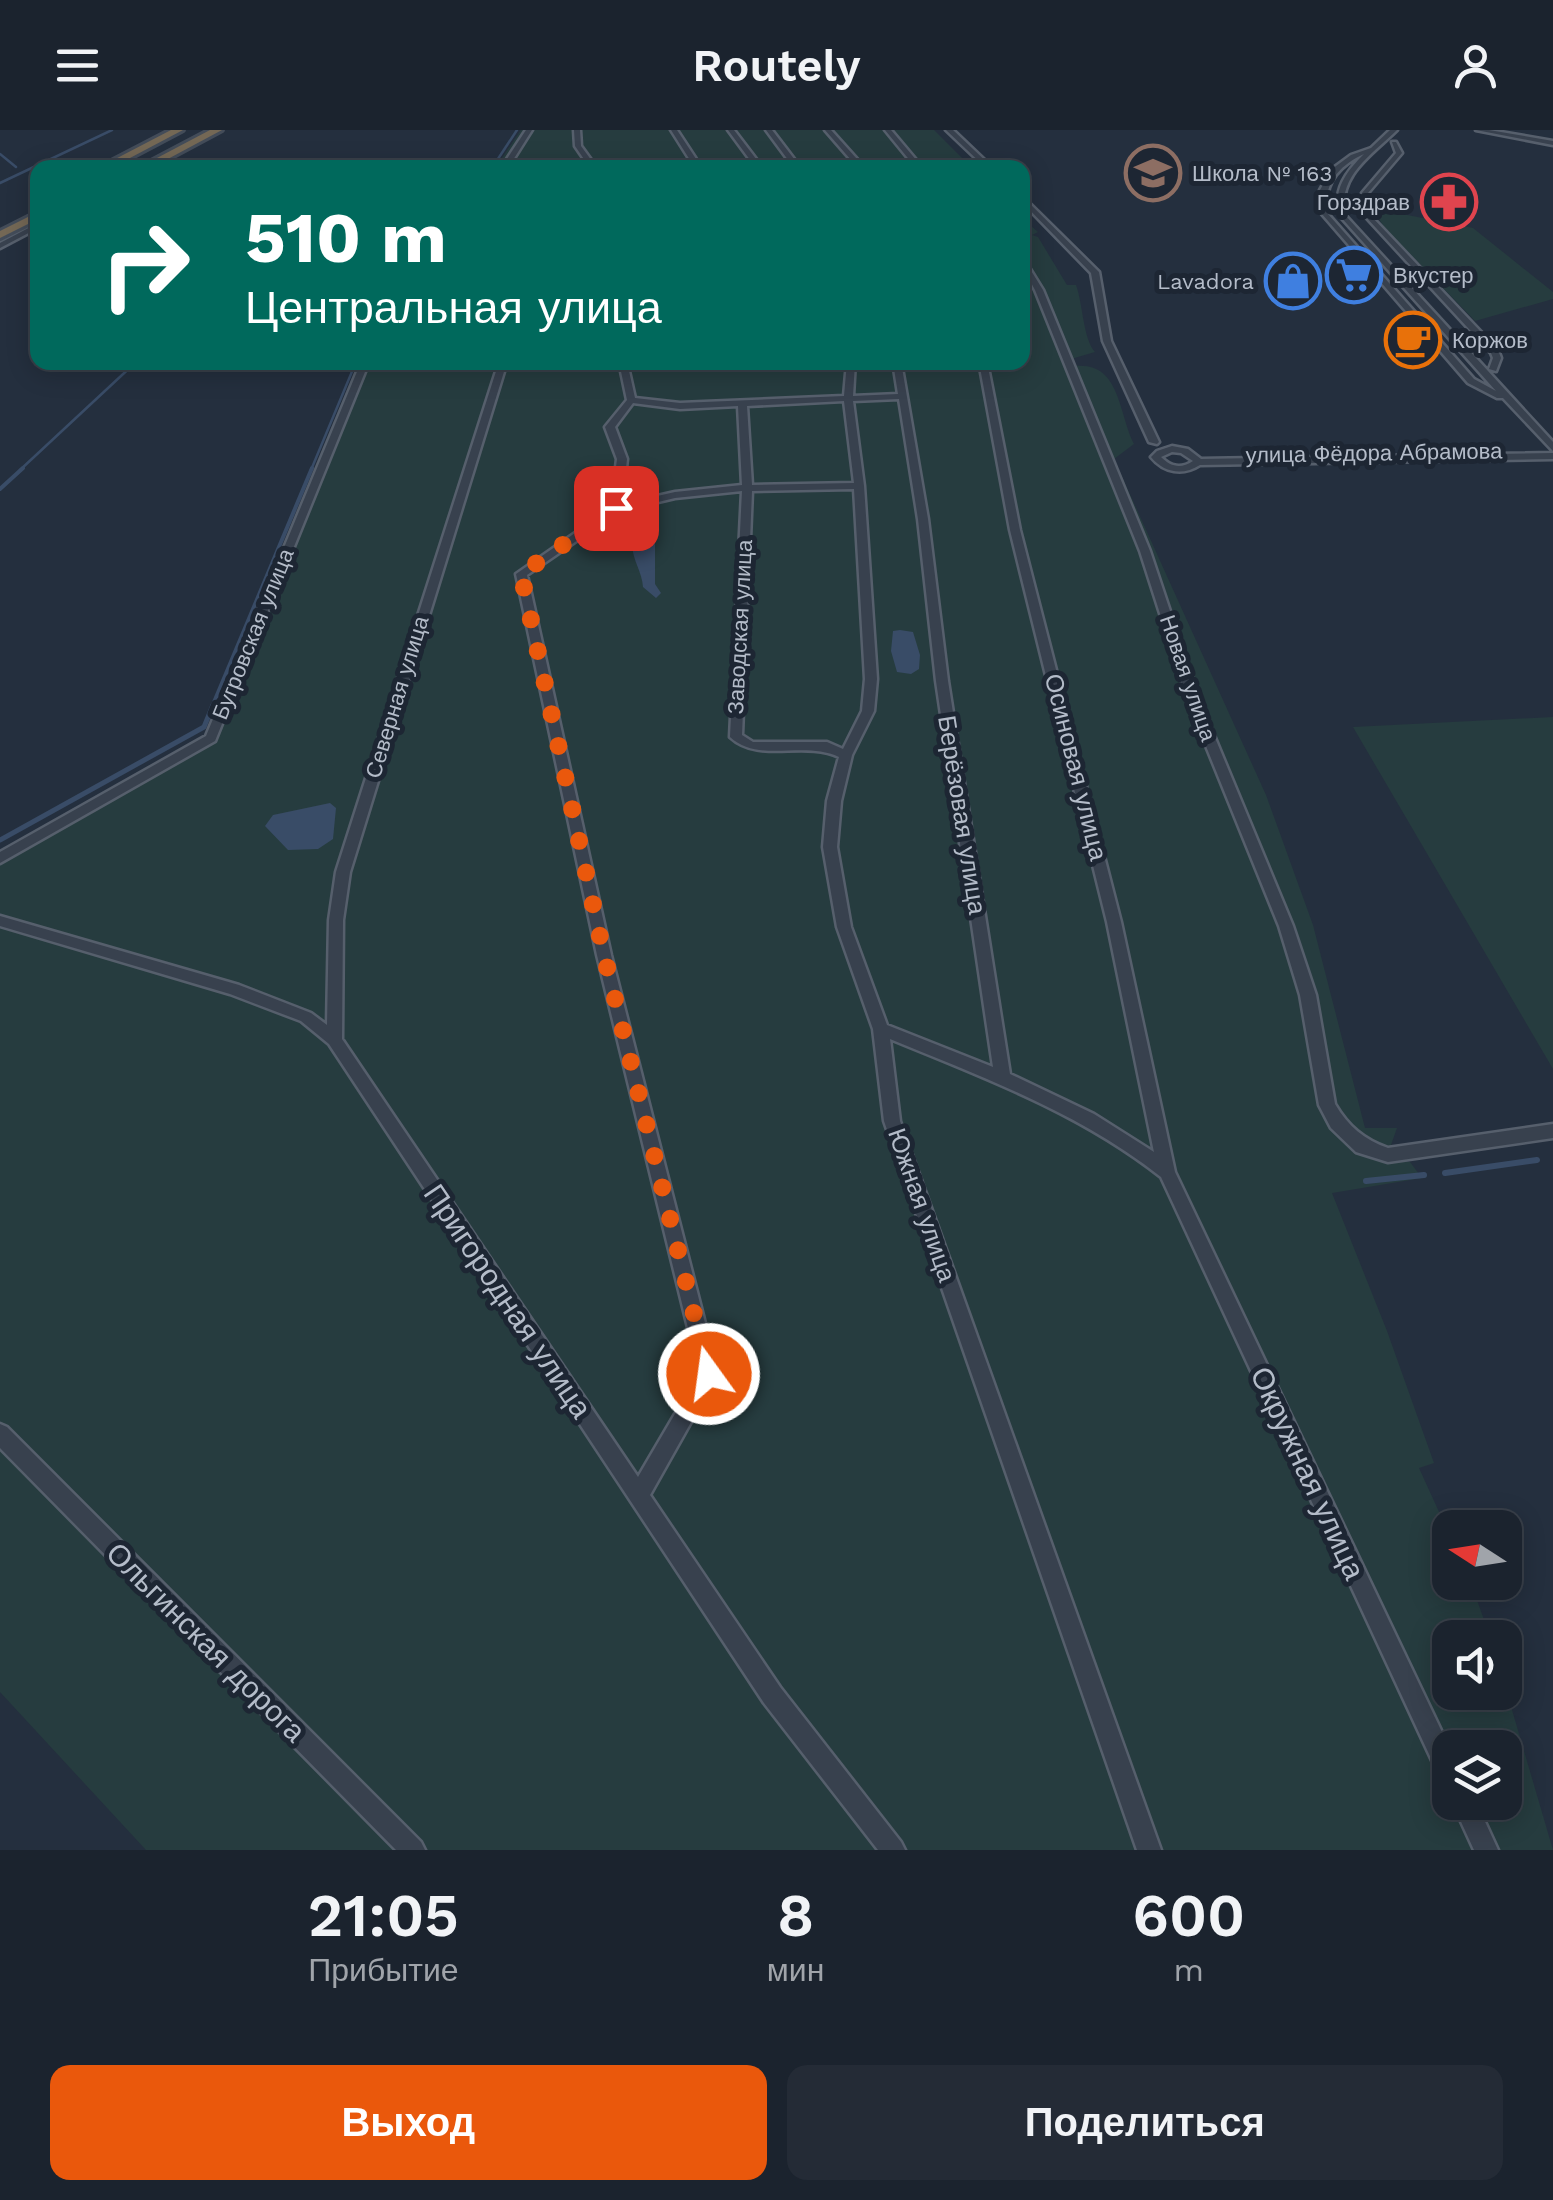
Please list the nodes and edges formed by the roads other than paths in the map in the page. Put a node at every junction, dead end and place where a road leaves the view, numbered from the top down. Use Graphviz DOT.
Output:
graph roads {
  1 [pos="178,130"];
  2 [pos="201,130"];
  3 [pos="217,130"];
  4 [pos="529,130"];
  5 [pos="578,130"];
  6 [pos="674,130"];
  7 [pos="731,130"];
  8 [pos="769,130"];
  9 [pos="828,130"];
  10 [pos="888,130"];
  11 [pos="949,130"];
  12 [pos="1394,130"];
  13 [pos="1479,130"];
  14 [pos="1404,133"];
  15 [pos="1394,143"];
  16 [pos="1553,143"];
  17 [pos="1376,148"];
  18 [pos="118,160"];
  19 [pos="143,160"];
  20 [pos="158,160"];
  21 [pos="509,160"];
  22 [pos="588,160"];
  23 [pos="695,160"];
  24 [pos="754,160"];
  25 [pos="792,160"];
  26 [pos="855,160"];
  27 [pos="913,160"];
  28 [pos="981,160"];
  29 [pos="30,205"];
  30 [pos="1030,206"];
  31 [pos="0,221"];
  32 [pos="30,225"];
  33 [pos="0,241"];
  34 [pos="1030,272"];
  35 [pos="363,370"];
  36 [pos="501,370"];
  37 [pos="625,370"];
  38 [pos="850,370"];
  39 [pos="897,370"];
  40 [pos="985,370"];
  41 [pos="1493,370"];
  42 [pos="902,396"];
  43 [pos="848,397"];
  44 [pos="1508,399"];
  45 [pos="631,400"];
  46 [pos="742,402"];
  47 [pos="1553,434"];
  48 [pos="1154,442"];
  49 [pos="1553,451"];
  50 [pos="1196,459"];
  51 [pos="859,486"];
  52 [pos="747,488"];
  53 [pos="616,508"];
  54 [pos="846,755"];
  55 [pos="0,858"];
  56 [pos="0,922"];
  57 [pos="881,1029"];
  58 [pos="334,1040"];
  59 [pos="1003,1078"];
  60 [pos="1553,1131"];
  61 [pos="1167,1172"];
  62 [pos="0,1434"];
  63 [pos="639,1494"];
  64 [pos="1432,1736"];
  65 [pos="1472,1820"];
  66 [pos="413,1850"];
  67 [pos="892,1850"];
  68 [pos="1149,1850"];
  69 [pos="1486,1850"];
  1 -- 18 [label="highway"];
  2 -- 19 [label="highway"];
  3 -- 20 [label="highway"];
  4 -- 21 [label="street"];
  5 -- 22 [label="street"];
  6 -- 23 [label="street"];
  7 -- 24 [label="street"];
  8 -- 25 [label="street"];
  9 -- 26 [label="street"];
  10 -- 27 [label="street"];
  11 -- 28 [label="street"];
  12 -- 17 [label="street"];
  13 -- 16 [label="street"];
  14 -- 15 [label="street"];
  15 -- 41 [label="street"];
  15 -- 41 [label="street"];
  17 -- 44 [label="street"];
  17 -- 44 [label="street"];
  29 -- 31 [label="highway"];
  30 -- 48 [label="street"];
  32 -- 33 [label="highway"];
  34 -- 60 [label="street, Новая улица"];
  35 -- 55 [label="street, Бугровская улица"];
  36 -- 58 [label="street, Северная улица"];
  37 -- 45 [label="street"];
  38 -- 43 [label="street, Южная улица"];
  39 -- 42 [label="street, Берёзовая улица"];
  40 -- 61 [label="street, Осиновая улица"];
  41 -- 47 [label="street"];
  42 -- 43 [label="street"];
  42 -- 59 [label="street, Берёзовая улица"];
  43 -- 46 [label="street"];
  43 -- 51 [label="street, Южная улица"];
  44 -- 49 [label="street"];
  45 -- 46 [label="street"];
  45 -- 53 [label="street"];
  46 -- 52 [label="street, Заводская улица"];
  49 -- 50 [label="street, улица Фёдора Абрамова"];
  51 -- 52 [label="street"];
  51 -- 54 [label="street, Южная улица"];
  52 -- 53 [label="street"];
  52 -- 54 [label="street, Заводская улица"];
  53 -- 63 [label="street"];
  54 -- 57 [label="street, Южная улица"];
  56 -- 58 [label="street, Пригородная улица"];
  57 -- 59 [label="street"];
  57 -- 68 [label="street, Южная улица"];
  58 -- 63 [label="street, Пригородная улица"];
  59 -- 61 [label="street"];
  61 -- 64 [label="street, Окружная улица"];
  62 -- 66 [label="street, Ольгинская дорога"];
  63 -- 67 [label="street, Пригородная улица"];
  65 -- 69 [label="street"];
}
